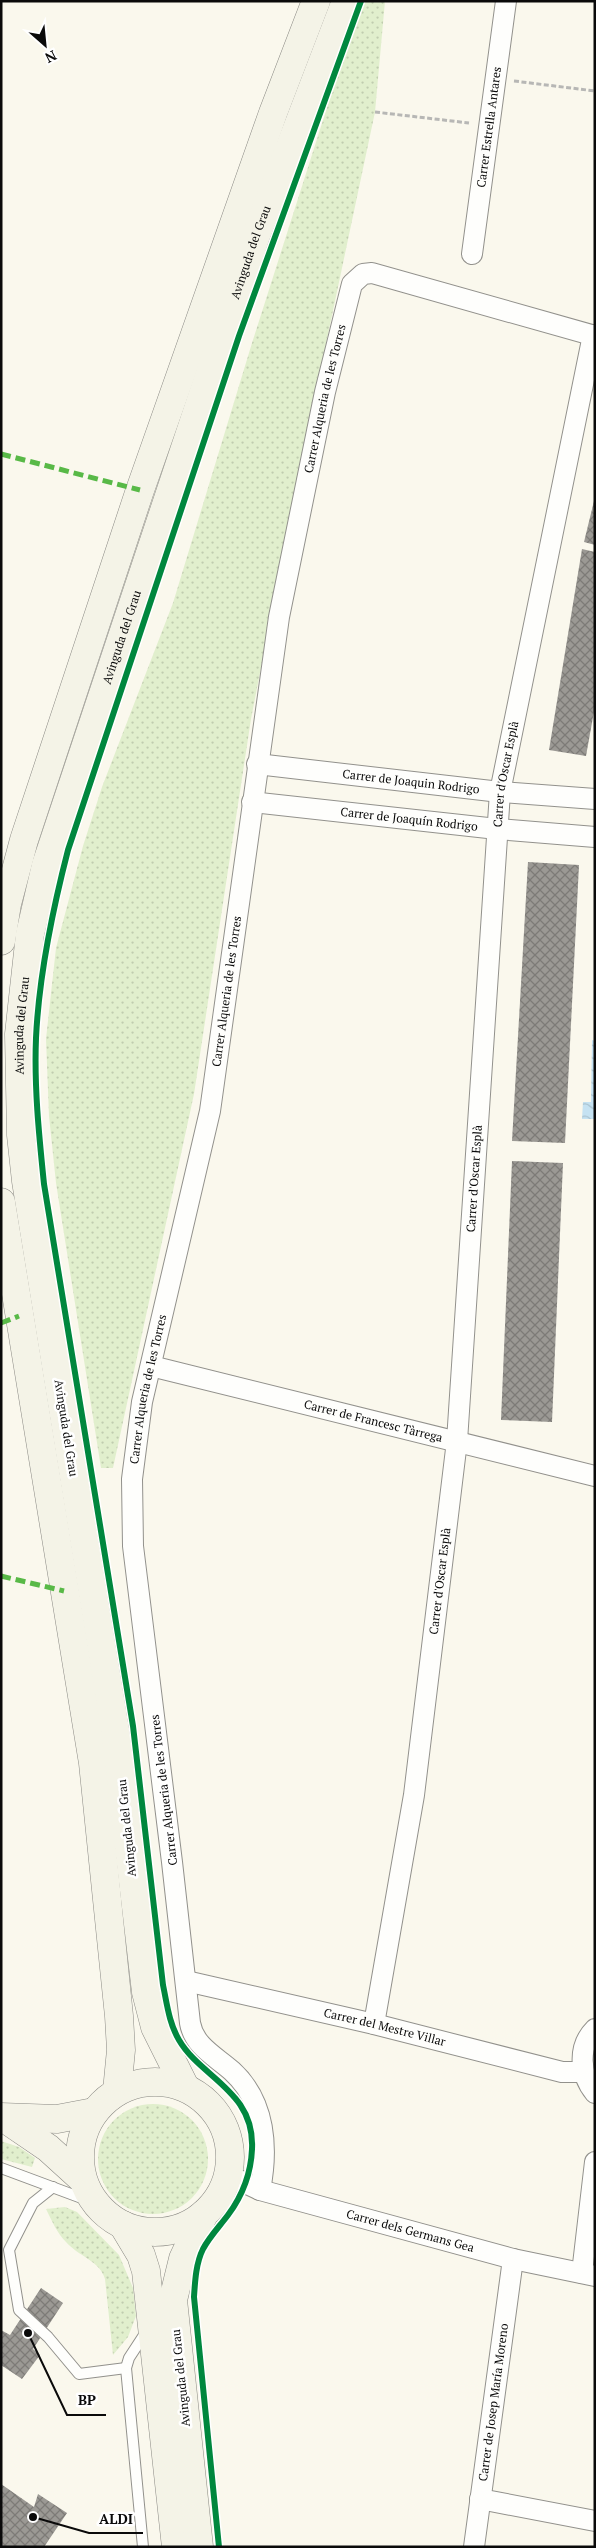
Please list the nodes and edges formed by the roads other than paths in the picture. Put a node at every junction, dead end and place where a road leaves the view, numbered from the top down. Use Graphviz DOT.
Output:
graph roads {
  1 [pos="316,1"];
  2 [pos="346,1"];
  3 [pos="506,1"];
  4 [pos="472,254"];
  5 [pos="594,336"];
  6 [pos="257,764"];
  7 [pos="500,792"];
  8 [pos="595,799"];
  9 [pos="252,802"];
  10 [pos="497,829"];
  11 [pos="595,837"];
  12 [pos="1,941"];
  13 [pos="1,1202"];
  14 [pos="151,1366"];
  15 [pos="457,1441"];
  16 [pos="595,1476"];
  17 [pos="186,1981"];
  18 [pos="374,2024"];
  19 [pos="595,2029"];
  20 [pos="584,2072"];
  21 [pos="185,2087"];
  22 [pos="117,2091"];
  23 [pos="595,2093"];
  24 [pos="94,2112"];
  25 [pos="3,2118"];
  26 [pos="595,2162"];
  27 [pos="1,2168"];
  28 [pos="228,2175"];
  29 [pos="81,2178"];
  30 [pos="53,2187"];
  31 [pos="260,2190"];
  32 [pos="95,2203"];
  33 [pos="204,2214"];
  34 [pos="123,2225"];
  35 [pos="513,2258"];
  36 [pos="589,2274"];
  37 [pos="152,2324"];
  38 [pos="126,2368"];
  39 [pos="480,2499"];
  40 [pos="595,2521"];
  41 [pos="143,2547"];
  42 [pos="176,2547"];
  43 [pos="199,2547"];
  44 [pos="474,2547"];
  1 -- 12 [label="main road, Avinguda del Grau"];
  2 -- 21 [label="main road, Avinguda del Grau"];
  3 -- 4 [label="street, Carrer Estrella Antares"];
  5 -- 6 [label="street, Carrer Alqueria de les Torres"];
  5 -- 7 [label="street, Carrer d'Oscar Esplà"];
  6 -- 7 [label="street, Carrer de Joaquin Rodrigo"];
  6 -- 9 [label="street, Carrer Alqueria de les Torres"];
  7 -- 8 [label="street, Carrer de Joaquin Rodrigo"];
  7 -- 10 [label="street, Carrer d'Oscar Esplà"];
  9 -- 10 [label="street, Carrer de Joaquín Rodrigo"];
  9 -- 14 [label="street, Carrer Alqueria de les Torres"];
  10 -- 11 [label="street, Carrer de Joaquín Rodrigo"];
  10 -- 15 [label="street, Carrer d'Oscar Esplà"];
  13 -- 22 [label="main road"];
  14 -- 15 [label="street, Carrer de Francesc Tàrrega"];
  14 -- 17 [label="street, Carrer Alqueria de les Torres"];
  15 -- 16 [label="street, Carrer de Francesc Tàrrega"];
  15 -- 18 [label="street, Carrer d'Oscar Esplà"];
  17 -- 18 [label="street, Carrer del Mestre Villar"];
  17 -- 31 [label="street"];
  18 -- 20 [label="street, Carrer del Mestre Villar"];
  19 -- 20 [label="street"];
  20 -- 23 [label="street"];
  21 -- 22 [label="main road"];
  21 -- 28 [label="main road"];
  22 -- 24 [label="main road"];
  24 -- 25 [label="main road"];
  24 -- 29 [label="main road"];
  25 -- 29 [label="main road"];
  26 -- 36 [label="street"];
  27 -- 30 [label="lane"];
  28 -- 31 [label="street, Carrer dels Germans Gea"];
  28 -- 33 [label="main road"];
  29 -- 32 [label="main road"];
  30 -- 32 [label="lane"];
  30 -- 38 [label="lane"];
  31 -- 35 [label="street, Carrer dels Germans Gea"];
  32 -- 34 [label="main road"];
  33 -- 34 [label="main road"];
  33 -- 43 [label="main road, Avinguda del Grau"];
  34 -- 37 [label="main road, Avinguda del Grau"];
  35 -- 36 [label="street, Carrer dels Germans Gea"];
  35 -- 39 [label="street, Carrer de Josep María Moreno"];
  37 -- 38 [label="lane"];
  37 -- 42 [label="main road, Avinguda del Grau"];
  38 -- 41 [label="lane"];
  39 -- 40 [label="street"];
  39 -- 44 [label="street, Carrer de Josep María Moreno"];
}
